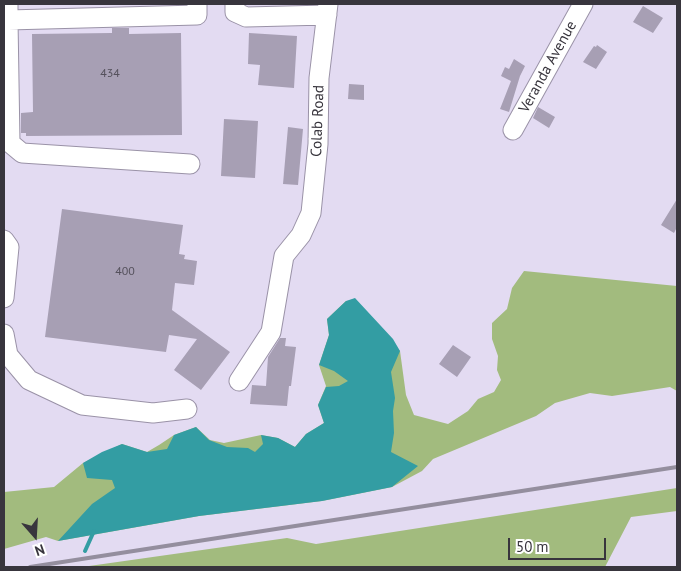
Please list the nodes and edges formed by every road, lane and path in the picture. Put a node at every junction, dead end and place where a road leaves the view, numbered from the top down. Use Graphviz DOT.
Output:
graph roads {
  1 [pos="197,4"];
  2 [pos="235,4"];
  3 [pos="583,4"];
  4 [pos="328,9"];
  5 [pos="8,12"];
  6 [pos="513,130"];
  7 [pos="190,164"];
  8 [pos="4,240"];
  9 [pos="4,298"];
  10 [pos="4,334"];
  11 [pos="239,381"];
  12 [pos="187,408"];
  1 -- 5 [label="street"];
  2 -- 4 [label="street"];
  3 -- 6 [label="street, Veranda Avenue"];
  4 -- 11 [label="street, Colab Road"];
  5 -- 7 [label="street"];
  8 -- 9 [label="street"];
  10 -- 12 [label="street"];
}
